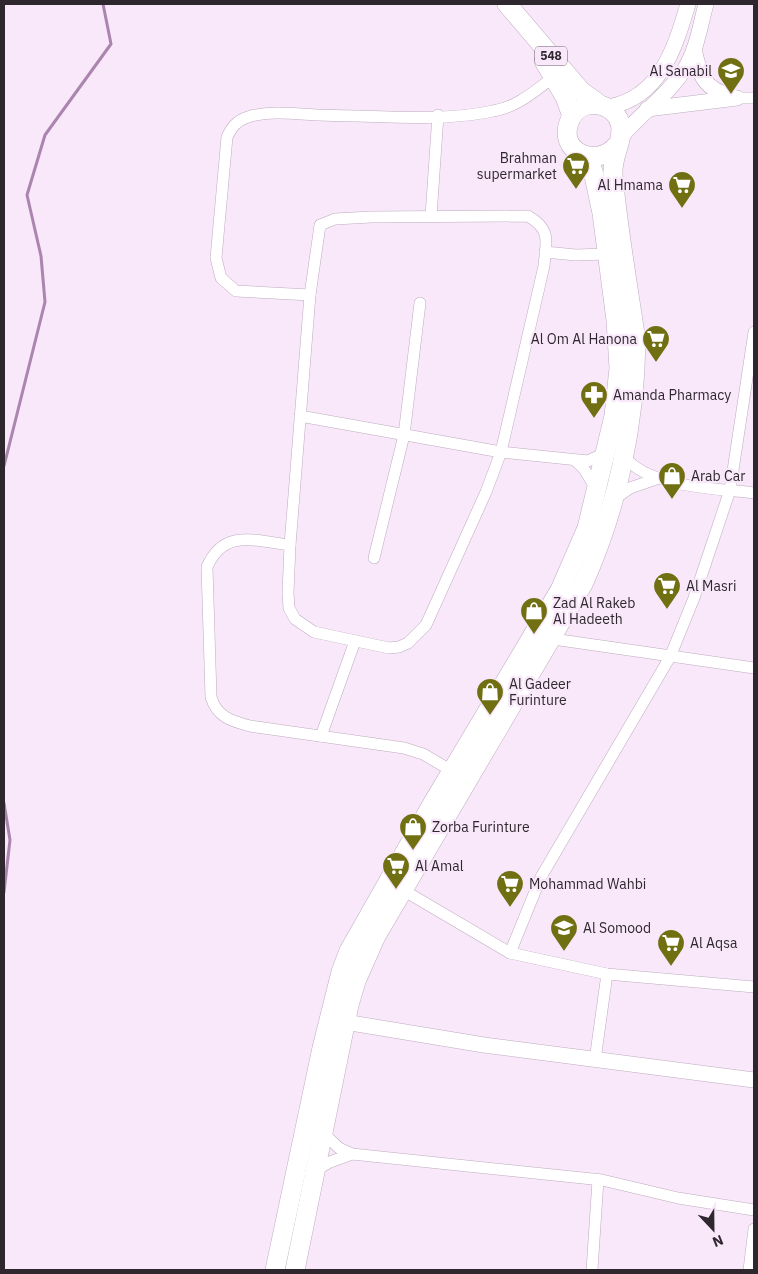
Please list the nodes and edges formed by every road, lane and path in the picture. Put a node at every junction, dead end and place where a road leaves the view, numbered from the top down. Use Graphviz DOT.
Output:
graph roads {
  1 [pos="506,4"];
  2 [pos="688,4"];
  3 [pos="706,4"];
  4 [pos="694,49"];
  5 [pos="559,74"];
  6 [pos="737,98"];
  7 [pos="754,98"];
  8 [pos="604,106"];
  9 [pos="647,109"];
  10 [pos="438,116"];
  11 [pos="572,116"];
  12 [pos="619,141"];
  13 [pos="586,156"];
  14 [pos="430,216"];
  15 [pos="545,252"];
  16 [pos="608,254"];
  17 [pos="310,295"];
  18 [pos="420,303"];
  19 [pos="754,332"];
  20 [pos="300,416"];
  21 [pos="404,435"];
  22 [pos="501,452"];
  23 [pos="614,454"];
  24 [pos="576,461"];
  25 [pos="656,479"];
  26 [pos="596,490"];
  27 [pos="730,490"];
  28 [pos="754,493"];
  29 [pos="612,501"];
  30 [pos="290,545"];
  31 [pos="374,558"];
  32 [pos="542,636"];
  33 [pos="355,641"];
  34 [pos="670,657"];
  35 [pos="754,668"];
  36 [pos="321,736"];
  37 [pos="452,771"];
  38 [pos="403,890"];
  39 [pos="510,953"];
  40 [pos="607,974"];
  41 [pos="754,987"];
  42 [pos="345,1022"];
  43 [pos="595,1060"];
  44 [pos="754,1080"];
  45 [pos="323,1133"];
  46 [pos="352,1154"];
  47 [pos="316,1170"];
  48 [pos="598,1180"];
  49 [pos="754,1210"];
  50 [pos="754,1229"];
  51 [pos="275,1270"];
  52 [pos="294,1270"];
  53 [pos="592,1270"];
  54 [pos="749,1270"];
  1 -- 5 [label="main road, 548"];
  2 -- 8 [label="street"];
  3 -- 4 [label="street"];
  4 -- 6 [label="street"];
  4 -- 9 [label="street"];
  5 -- 8 [label="main road, 548"];
  5 -- 10 [label="street"];
  5 -- 11 [label="main road, 548"];
  6 -- 7 [label="street"];
  6 -- 9 [label="street"];
  8 -- 11 [label="main road"];
  8 -- 12 [label="main road"];
  9 -- 12 [label="street"];
  10 -- 14 [label="street"];
  10 -- 17 [label="street"];
  11 -- 13 [label="main road"];
  12 -- 13 [label="main road"];
  12 -- 23 [label="main road"];
  13 -- 16 [label="main road"];
  14 -- 15 [label="street"];
  14 -- 17 [label="street"];
  15 -- 16 [label="street"];
  15 -- 22 [label="street"];
  16 -- 23 [label="main road"];
  17 -- 20 [label="street"];
  18 -- 21 [label="street"];
  19 -- 27 [label="street"];
  20 -- 21 [label="street"];
  20 -- 30 [label="street"];
  21 -- 22 [label="street"];
  21 -- 31 [label="street"];
  22 -- 24 [label="street"];
  22 -- 33 [label="street"];
  23 -- 24 [label="street"];
  23 -- 25 [label="street"];
  23 -- 26 [label="main road"];
  23 -- 29 [label="main road"];
  24 -- 26 [label="street"];
  25 -- 27 [label="street"];
  25 -- 29 [label="street"];
  26 -- 32 [label="main road"];
  27 -- 28 [label="street"];
  27 -- 34 [label="street"];
  29 -- 32 [label="main road"];
  30 -- 33 [label="street"];
  30 -- 36 [label="street"];
  32 -- 34 [label="street"];
  32 -- 37 [label="main road"];
  32 -- 38 [label="main road"];
  33 -- 36 [label="street"];
  34 -- 35 [label="street"];
  34 -- 39 [label="street"];
  36 -- 37 [label="street"];
  37 -- 51 [label="main road"];
  38 -- 39 [label="street"];
  38 -- 42 [label="main road"];
  39 -- 40 [label="street"];
  40 -- 41 [label="street"];
  40 -- 43 [label="street"];
  42 -- 43 [label="street"];
  42 -- 45 [label="main road"];
  43 -- 44 [label="street"];
  45 -- 46 [label="street"];
  45 -- 47 [label="main road"];
  46 -- 47 [label="street"];
  46 -- 48 [label="street"];
  47 -- 52 [label="main road"];
  48 -- 49 [label="street"];
  48 -- 53 [label="street"];
  50 -- 54 [label="street"];
}
